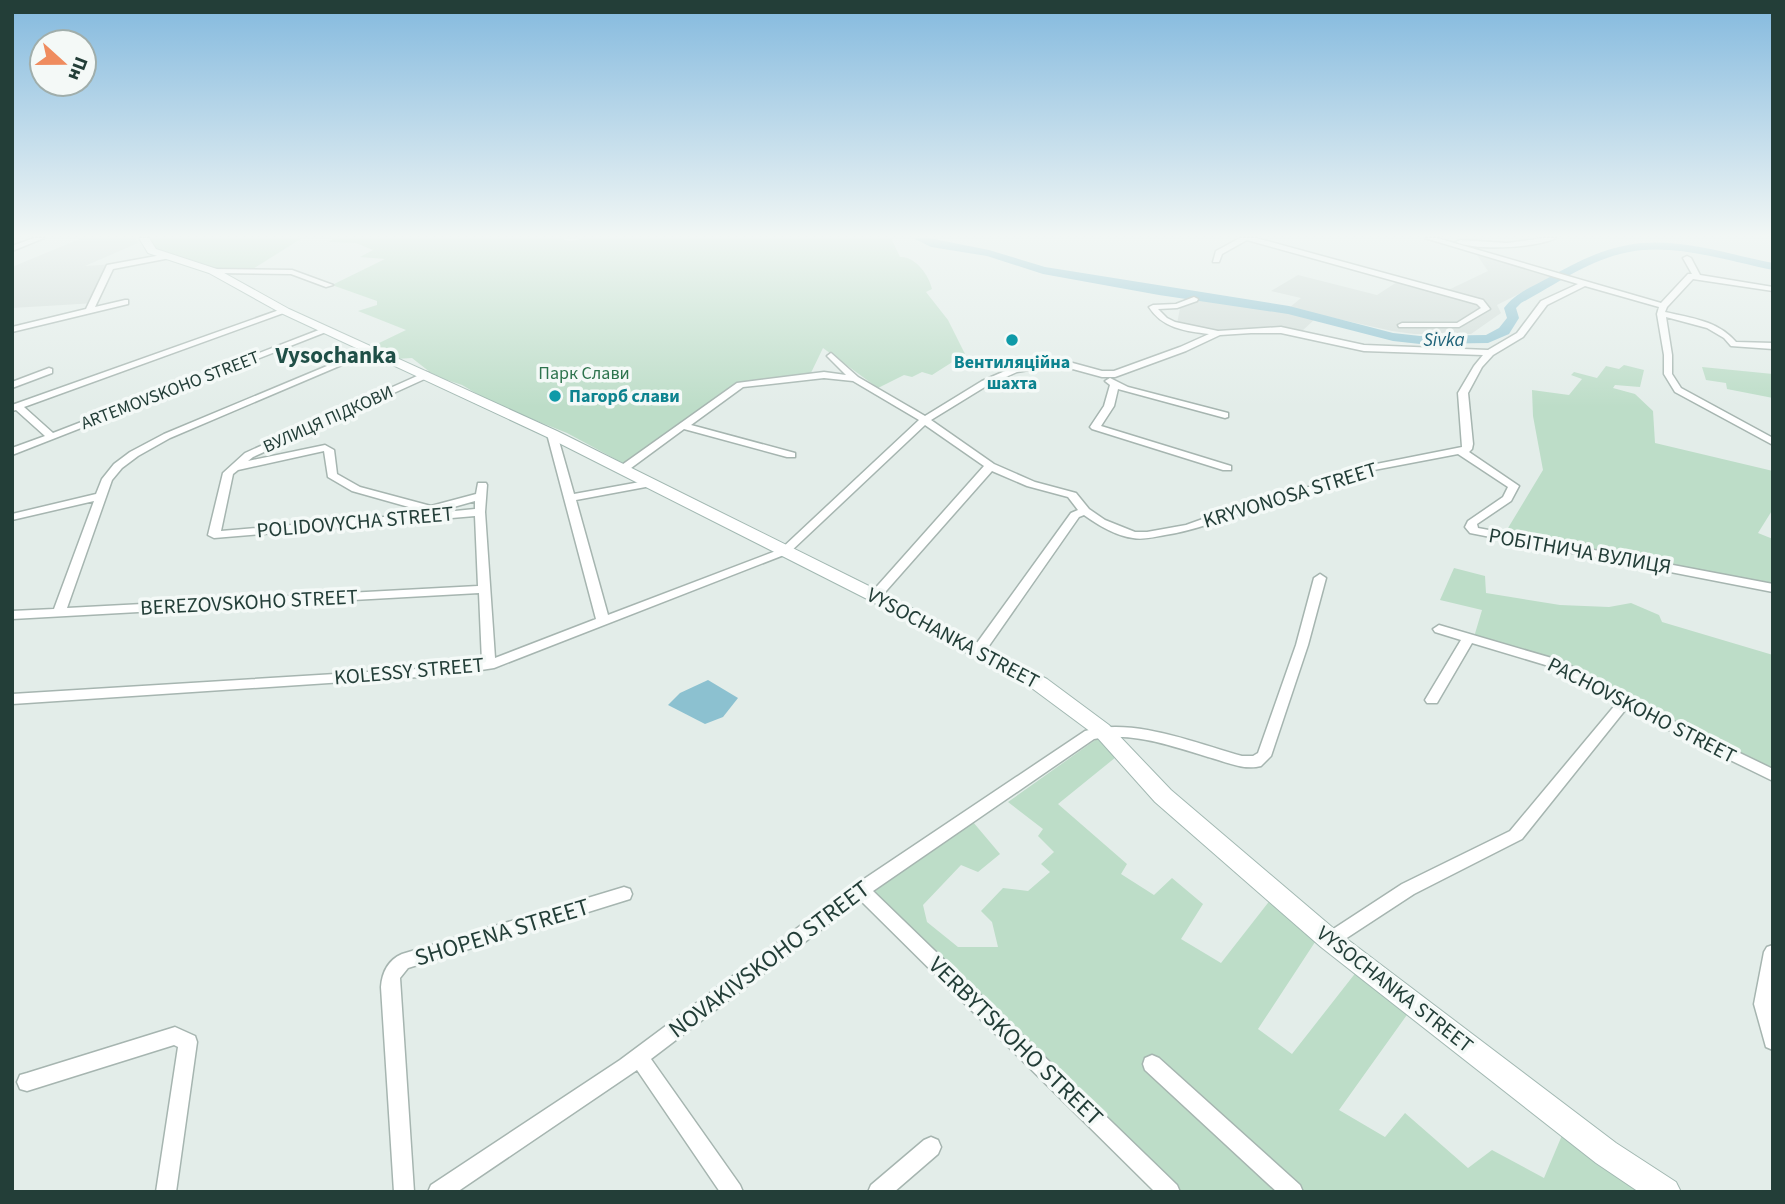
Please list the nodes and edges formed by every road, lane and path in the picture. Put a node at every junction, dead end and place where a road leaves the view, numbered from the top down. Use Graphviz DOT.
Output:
graph roads {
  1 [pos="97,294"];
  2 [pos="255,294"];
  3 [pos="1452,294"];
  4 [pos="1564,294"];
  5 [pos="1615,294"];
  6 [pos="1676,294"];
  7 [pos="1194,299"];
  8 [pos="125,302"];
  9 [pos="1662,310"];
  10 [pos="89,311"];
  11 [pos="285,311"];
  12 [pos="1402,325"];
  13 [pos="12,330"];
  14 [pos="327,330"];
  15 [pos="1218,333"];
  16 [pos="1773,346"];
  17 [pos="373,350"];
  18 [pos="1490,353"];
  19 [pos="831,356"];
  20 [pos="49,370"];
  21 [pos="1102,374"];
  22 [pos="426,375"];
  23 [pos="855,379"];
  24 [pos="12,385"];
  25 [pos="1114,385"];
  26 [pos="14,407"];
  27 [pos="1225,415"];
  28 [pos="925,420"];
  29 [pos="683,426"];
  30 [pos="552,434"];
  31 [pos="51,436"];
  32 [pos="1773,442"];
  33 [pos="1461,451"];
  34 [pos="12,452"];
  35 [pos="791,455"];
  36 [pos="990,466"];
  37 [pos="232,468"];
  38 [pos="1227,468"];
  39 [pos="623,469"];
  40 [pos="651,483"];
  41 [pos="102,496"];
  42 [pos="569,498"];
  43 [pos="432,510"];
  44 [pos="1086,511"];
  45 [pos="480,512"];
  46 [pos="416,516"];
  47 [pos="12,517"];
  48 [pos="785,551"];
  49 [pos="1320,578"];
  50 [pos="1773,588"];
  51 [pos="486,589"];
  52 [pos="875,596"];
  53 [pos="59,613"];
  54 [pos="12,615"];
  55 [pos="603,620"];
  56 [pos="1439,629"];
  57 [pos="1469,638"];
  58 [pos="979,650"];
  59 [pos="489,665"];
  60 [pos="12,699"];
  61 [pos="1432,700"];
  62 [pos="1625,703"];
  63 [pos="1102,730"];
  64 [pos="1773,776"];
  65 [pos="861,890"];
  66 [pos="624,894"];
  67 [pos="1330,940"];
  68 [pos="1773,952"];
  69 [pos="1773,1041"];
  70 [pos="639,1057"];
  71 [pos="1152,1064"];
  72 [pos="27,1082"];
  73 [pos="931,1147"];
  74 [pos="166,1192"];
  75 [pos="404,1192"];
  76 [pos="438,1192"];
  77 [pos="733,1192"];
  78 [pos="878,1192"];
  79 [pos="1170,1192"];
  80 [pos="1293,1192"];
  81 [pos="1665,1192"];
  1 -- 10 [label="street"];
  2 -- 11 [label="street, VYSOCHANKA STREET"];
  3 -- 12 [label="street"];
  4 -- 18 [label="street"];
  5 -- 9 [label="street"];
  6 -- 9 [label="street"];
  7 -- 15 [label="street"];
  8 -- 10 [label="street"];
  9 -- 16 [label="street"];
  9 -- 32 [label="street"];
  10 -- 13 [label="street"];
  11 -- 14 [label="street, VYSOCHANKA STREET"];
  11 -- 26 [label="street"];
  14 -- 17 [label="street, VYSOCHANKA STREET"];
  14 -- 31 [label="street, ARTEMOVSKOHO STREET"];
  15 -- 18 [label="street"];
  15 -- 21 [label="street"];
  17 -- 22 [label="street, VYSOCHANKA STREET"];
  17 -- 41 [label="street"];
  18 -- 33 [label="street"];
  19 -- 23 [label="street"];
  20 -- 24 [label="street"];
  21 -- 25 [label="street"];
  21 -- 28 [label="street"];
  22 -- 30 [label="street, VYSOCHANKA STREET"];
  22 -- 37 [label="street, ВУЛИЦЯ ПІДКОВИ"];
  23 -- 28 [label="street, KRYVONOSA STREET"];
  23 -- 29 [label="street"];
  25 -- 27 [label="street"];
  25 -- 38 [label="street"];
  26 -- 31 [label="street"];
  28 -- 36 [label="street, KRYVONOSA STREET"];
  28 -- 48 [label="street"];
  29 -- 35 [label="street"];
  29 -- 39 [label="street"];
  30 -- 39 [label="street, VYSOCHANKA STREET"];
  30 -- 42 [label="street"];
  31 -- 34 [label="street, ARTEMOVSKOHO STREET"];
  33 -- 44 [label="street, KRYVONOSA STREET"];
  33 -- 50 [label="street, РОБІТНИЧА ВУЛИЦЯ"];
  36 -- 44 [label="street, KRYVONOSA STREET"];
  36 -- 52 [label="street"];
  37 -- 43 [label="street"];
  37 -- 46 [label="street, POLIDOVYCHA STREET"];
  39 -- 40 [label="street, VYSOCHANKA STREET"];
  40 -- 42 [label="street"];
  40 -- 48 [label="street, VYSOCHANKA STREET"];
  41 -- 47 [label="street"];
  41 -- 53 [label="street"];
  42 -- 55 [label="street"];
  43 -- 45 [label="street"];
  43 -- 46 [label="street"];
  44 -- 58 [label="street"];
  45 -- 46 [label="street, POLIDOVYCHA STREET"];
  45 -- 51 [label="street"];
  48 -- 52 [label="street, VYSOCHANKA STREET"];
  48 -- 55 [label="street, KOLESSY STREET"];
  49 -- 63 [label="street"];
  51 -- 53 [label="street, BEREZOVSKOHO STREET"];
  51 -- 59 [label="street"];
  52 -- 58 [label="street, VYSOCHANKA STREET"];
  53 -- 54 [label="street, BEREZOVSKOHO STREET"];
  55 -- 59 [label="street, KOLESSY STREET"];
  56 -- 57 [label="street, PACHOVSKOHO STREET"];
  57 -- 61 [label="street"];
  57 -- 62 [label="street, PACHOVSKOHO STREET"];
  58 -- 63 [label="street, VYSOCHANKA STREET"];
  59 -- 60 [label="street, KOLESSY STREET"];
  62 -- 64 [label="street, PACHOVSKOHO STREET"];
  62 -- 67 [label="street"];
  63 -- 65 [label="street, NOVAKIVSKOHO STREET"];
  63 -- 67 [label="street, VYSOCHANKA STREET"];
  65 -- 70 [label="street, NOVAKIVSKOHO STREET"];
  65 -- 79 [label="street, VERBYTSKOHO STREET"];
  66 -- 75 [label="street, SHOPENA STREET"];
  67 -- 81 [label="street, VYSOCHANKA STREET"];
  68 -- 69 [label="street"];
  70 -- 76 [label="street, NOVAKIVSKOHO STREET"];
  70 -- 77 [label="street"];
  71 -- 80 [label="street"];
  72 -- 74 [label="street"];
  73 -- 78 [label="street"];
}
